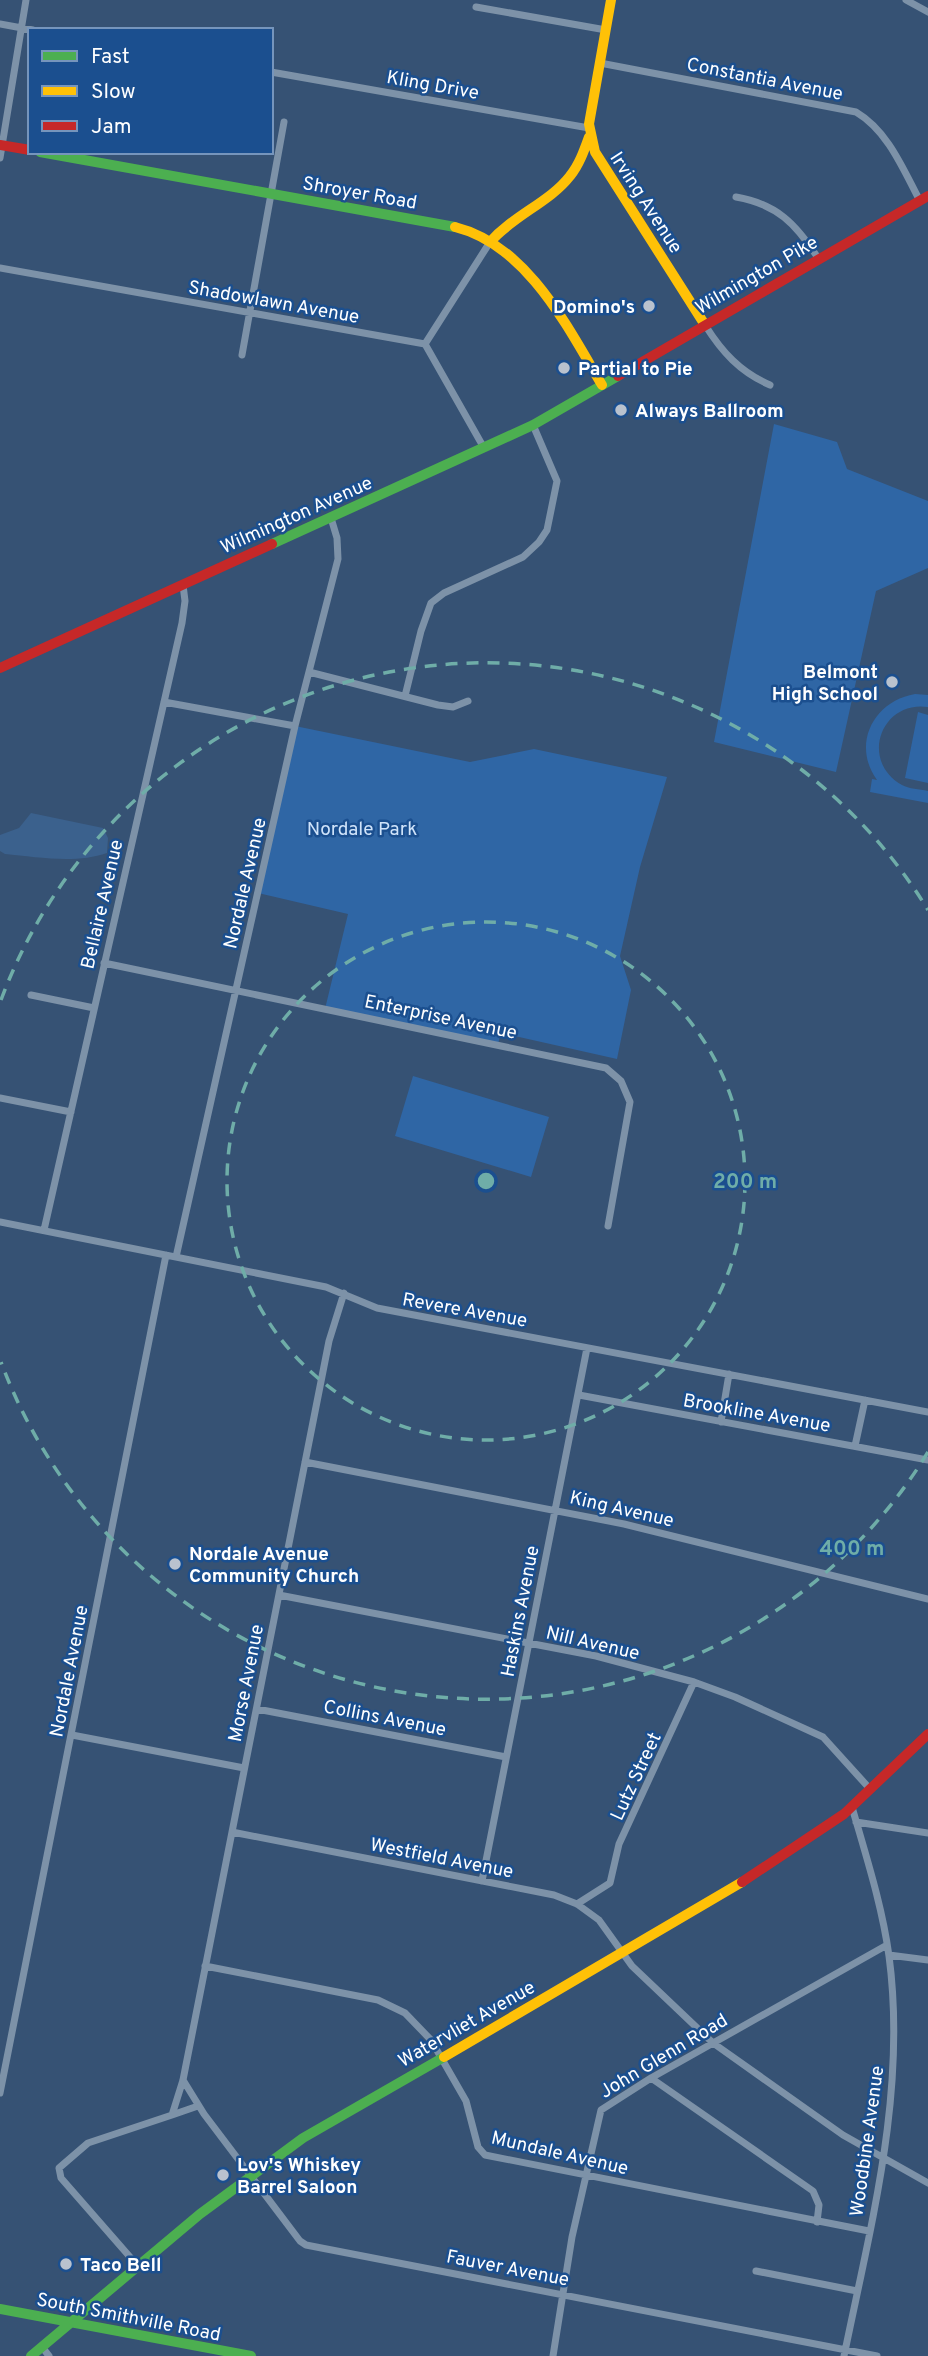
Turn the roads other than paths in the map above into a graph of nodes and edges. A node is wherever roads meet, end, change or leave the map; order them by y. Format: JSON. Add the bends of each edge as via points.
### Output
{"nodes":[{"id":1,"x":26,"y":0,"type":"edge"},
{"id":2,"x":611,"y":0,"type":"edge"},
{"id":3,"x":906,"y":0,"type":"edge"},
{"id":4,"x":476,"y":7,"type":"dead end"},
{"id":5,"x":928,"y":12,"type":"edge"},
{"id":6,"x":0,"y":24,"type":"edge"},
{"id":7,"x":22,"y":28,"type":"junction"},
{"id":8,"x":28,"y":29,"type":"edge"},
{"id":9,"x":606,"y":30,"type":"junction"},
{"id":10,"x":600,"y":63,"type":"junction"},
{"id":11,"x":273,"y":72,"type":"edge"},
{"id":12,"x":284,"y":122,"type":"dead end"},
{"id":13,"x":589,"y":132,"type":"junction"},
{"id":14,"x":1,"y":145,"type":"edge"},
{"id":15,"x":28,"y":150,"type":"edge"},
{"id":16,"x":51,"y":154,"type":"edge"},
{"id":17,"x":0,"y":158,"type":"edge"},
{"id":18,"x":271,"y":193,"type":"junction"},
{"id":19,"x":736,"y":197,"type":"dead end"},
{"id":20,"x":924,"y":198,"type":"edge"},
{"id":21,"x":490,"y":242,"type":"junction"},
{"id":22,"x":818,"y":258,"type":"junction"},
{"id":23,"x":0,"y":268,"type":"edge"},
{"id":24,"x":249,"y":312,"type":"junction"},
{"id":25,"x":705,"y":325,"type":"junction"},
{"id":26,"x":425,"y":344,"type":"junction"},
{"id":27,"x":242,"y":355,"type":"dead end"},
{"id":28,"x":602,"y":385,"type":"junction"},
{"id":29,"x":770,"y":385,"type":"dead end"},
{"id":30,"x":533,"y":425,"type":"junction"},
{"id":31,"x":484,"y":448,"type":"junction"},
{"id":32,"x":331,"y":518,"type":"junction"},
{"id":33,"x":184,"y":585,"type":"junction"},
{"id":34,"x":0,"y":668,"type":"edge"},
{"id":35,"x":309,"y":672,"type":"junction"},
{"id":36,"x":405,"y":696,"type":"junction"},
{"id":37,"x":468,"y":701,"type":"dead end"},
{"id":38,"x":164,"y":702,"type":"junction"},
{"id":39,"x":295,"y":726,"type":"junction"},
{"id":40,"x":104,"y":963,"type":"junction"},
{"id":41,"x":236,"y":990,"type":"junction"},
{"id":42,"x":31,"y":995,"type":"dead end"},
{"id":43,"x":94,"y":1009,"type":"junction"},
{"id":44,"x":0,"y":1098,"type":"edge"},
{"id":45,"x":71,"y":1112,"type":"junction"},
{"id":46,"x":0,"y":1222,"type":"edge"},
{"id":47,"x":608,"y":1226,"type":"dead end"},
{"id":48,"x":44,"y":1230,"type":"junction"},
{"id":49,"x":166,"y":1255,"type":"junction"},
{"id":50,"x":176,"y":1257,"type":"junction"},
{"id":51,"x":344,"y":1293,"type":"junction"},
{"id":52,"x":587,"y":1348,"type":"junction"},
{"id":53,"x":729,"y":1374,"type":"junction"},
{"id":54,"x":579,"y":1395,"type":"junction"},
{"id":55,"x":865,"y":1400,"type":"junction"},
{"id":56,"x":928,"y":1412,"type":"edge"},
{"id":57,"x":720,"y":1422,"type":"junction"},
{"id":58,"x":855,"y":1446,"type":"junction"},
{"id":59,"x":928,"y":1460,"type":"edge"},
{"id":60,"x":305,"y":1462,"type":"junction"},
{"id":61,"x":555,"y":1510,"type":"junction"},
{"id":62,"x":279,"y":1595,"type":"junction"},
{"id":63,"x":928,"y":1599,"type":"edge"},
{"id":64,"x":529,"y":1643,"type":"junction"},
{"id":65,"x":694,"y":1682,"type":"junction"},
{"id":66,"x":257,"y":1709,"type":"junction"},
{"id":67,"x":928,"y":1734,"type":"edge"},
{"id":68,"x":72,"y":1735,"type":"junction"},
{"id":69,"x":506,"y":1757,"type":"junction"},
{"id":70,"x":244,"y":1768,"type":"junction"},
{"id":71,"x":870,"y":1789,"type":"junction"},
{"id":72,"x":852,"y":1807,"type":"junction"},
{"id":73,"x":856,"y":1822,"type":"junction"},
{"id":74,"x":232,"y":1832,"type":"junction"},
{"id":75,"x":928,"y":1833,"type":"edge"},
{"id":76,"x":482,"y":1881,"type":"junction"},
{"id":77,"x":577,"y":1903,"type":"junction"},
{"id":78,"x":887,"y":1945,"type":"junction"},
{"id":79,"x":622,"y":1954,"type":"junction"},
{"id":80,"x":889,"y":1955,"type":"junction"},
{"id":81,"x":928,"y":1960,"type":"edge"},
{"id":82,"x":205,"y":1966,"type":"junction"},
{"id":83,"x":713,"y":2043,"type":"junction"},
{"id":84,"x":441,"y":2057,"type":"junction"},
{"id":85,"x":650,"y":2078,"type":"junction"},
{"id":86,"x":183,"y":2080,"type":"junction"},
{"id":87,"x":0,"y":2093,"type":"edge"},
{"id":88,"x":198,"y":2106,"type":"junction"},
{"id":89,"x":172,"y":2115,"type":"junction"},
{"id":90,"x":883,"y":2159,"type":"junction"},
{"id":91,"x":584,"y":2175,"type":"junction"},
{"id":92,"x":251,"y":2176,"type":"junction"},
{"id":93,"x":928,"y":2183,"type":"edge"},
{"id":94,"x":817,"y":2222,"type":"junction"},
{"id":95,"x":869,"y":2231,"type":"junction"},
{"id":96,"x":137,"y":2265,"type":"junction"},
{"id":97,"x":756,"y":2271,"type":"dead end"},
{"id":98,"x":857,"y":2291,"type":"junction"},
{"id":99,"x":563,"y":2293,"type":"junction"},
{"id":100,"x":0,"y":2309,"type":"edge"},
{"id":101,"x":69,"y":2323,"type":"junction"},
{"id":102,"x":42,"y":2347,"type":"junction"},
{"id":103,"x":845,"y":2353,"type":"edge"},
{"id":104,"x":225,"y":2354,"type":"edge"},
{"id":105,"x":31,"y":2356,"type":"edge"},
{"id":106,"x":49,"y":2356,"type":"edge"},
{"id":107,"x":251,"y":2356,"type":"edge"},
{"id":108,"x":553,"y":2356,"type":"edge"},
{"id":109,"x":877,"y":2356,"type":"edge"}],
"edges":[{"from":1,"to":7,"type":"street"},
{"from":2,"to":9,"type":"main road"},
{"from":3,"to":5,"type":"street"},
{"from":4,"to":9,"type":"street"},
{"from":6,"to":7,"type":"street"},
{"from":7,"to":8,"type":"street"},
{"from":7,"to":14,"type":"street"},
{"from":9,"to":10,"type":"main road"},
{"from":10,"to":13,"type":"main road"},
{"from":10,"to":20,"type":"street","name":"Constantia Avenue","via":[[856,112],[876,126]]},
{"from":11,"to":13,"type":"street","name":"Kling Drive"},
{"from":12,"to":18,"type":"street"},
{"from":13,"to":21,"type":"main road","via":[[575,172],[564,186],[507,223]]},
{"from":13,"to":25,"type":"main road","name":"Irving Avenue","via":[[595,152]]},
{"from":14,"to":15,"type":"main road"},
{"from":14,"to":17,"type":"street"},
{"from":16,"to":18,"type":"main road","name":"Shroyer Road"},
{"from":18,"to":21,"type":"main road","name":"Shroyer Road","via":[[453,226]]},
{"from":18,"to":24,"type":"street"},
{"from":19,"to":22,"type":"street","via":[[781,212]]},
{"from":20,"to":22,"type":"main road","name":"Wilmington Pike"},
{"from":21,"to":26,"type":"street"},
{"from":21,"to":28,"type":"main road","name":"Shroyer Road","via":[[520,267],[544,296]]},
{"from":22,"to":25,"type":"main road","name":"Wilmington Pike"},
{"from":23,"to":24,"type":"street","name":"Shadowlawn Avenue"},
{"from":24,"to":26,"type":"street","name":"Shadowlawn Avenue"},
{"from":24,"to":27,"type":"street"},
{"from":25,"to":28,"type":"main road","name":"Wilmington Pike"},
{"from":25,"to":29,"type":"street","name":"Irving Avenue","via":[[741,370]]},
{"from":26,"to":31,"type":"street"},
{"from":28,"to":30,"type":"main road","name":"Wilmington Avenue"},
{"from":30,"to":31,"type":"main road","name":"Wilmington Avenue"},
{"from":30,"to":36,"type":"street","via":[[557,481],[547,530],[523,557],[431,603]]},
{"from":31,"to":32,"type":"main road","name":"Wilmington Avenue"},
{"from":32,"to":33,"type":"main road","name":"Wilmington Avenue"},
{"from":32,"to":35,"type":"street","name":"Nordale Avenue","via":[[338,559]]},
{"from":33,"to":34,"type":"main road","name":"Wilmington Avenue"},
{"from":33,"to":38,"type":"street","name":"Bellaire Avenue","via":[[183,612]]},
{"from":35,"to":36,"type":"street"},
{"from":35,"to":39,"type":"street","name":"Nordale Avenue"},
{"from":36,"to":37,"type":"street","via":[[453,707]]},
{"from":38,"to":39,"type":"street"},
{"from":38,"to":40,"type":"street","name":"Bellaire Avenue"},
{"from":39,"to":41,"type":"street","name":"Nordale Avenue"},
{"from":40,"to":41,"type":"street","name":"Enterprise Avenue"},
{"from":40,"to":43,"type":"street","name":"Bellaire Avenue"},
{"from":41,"to":47,"type":"street","name":"Enterprise Avenue","via":[[606,1068],[621,1081],[630,1101]]},
{"from":41,"to":50,"type":"street","name":"Nordale Avenue"},
{"from":42,"to":43,"type":"street"},
{"from":43,"to":45,"type":"street","name":"Bellaire Avenue"},
{"from":44,"to":45,"type":"street"},
{"from":45,"to":48,"type":"street","name":"Bellaire Avenue"},
{"from":46,"to":48,"type":"street","name":"Revere Avenue"},
{"from":48,"to":49,"type":"street","name":"Revere Avenue"},
{"from":49,"to":50,"type":"street","name":"Revere Avenue"},
{"from":49,"to":68,"type":"street","name":"Nordale Avenue"},
{"from":50,"to":51,"type":"street","name":"Revere Avenue"},
{"from":51,"to":52,"type":"street","name":"Revere Avenue","via":[[377,1308]]},
{"from":51,"to":60,"type":"street","name":"Morse Avenue","via":[[329,1341]]},
{"from":52,"to":53,"type":"street","name":"Revere Avenue"},
{"from":52,"to":54,"type":"street","name":"Haskins Avenue"},
{"from":53,"to":55,"type":"street","name":"Revere Avenue"},
{"from":53,"to":57,"type":"street"},
{"from":54,"to":57,"type":"street","name":"Brookline Avenue"},
{"from":54,"to":61,"type":"street","name":"Haskins Avenue"},
{"from":55,"to":56,"type":"street","name":"Revere Avenue"},
{"from":55,"to":58,"type":"street"},
{"from":57,"to":58,"type":"street","name":"Brookline Avenue"},
{"from":58,"to":59,"type":"street","name":"Brookline Avenue"},
{"from":60,"to":61,"type":"street","name":"King Avenue"},
{"from":60,"to":62,"type":"street","name":"Morse Avenue"},
{"from":61,"to":63,"type":"street","name":"King Avenue"},
{"from":61,"to":64,"type":"street","name":"Haskins Avenue"},
{"from":62,"to":64,"type":"street","name":"Nill Avenue"},
{"from":62,"to":66,"type":"street","name":"Morse Avenue"},
{"from":64,"to":65,"type":"street","name":"Nill Avenue"},
{"from":64,"to":69,"type":"street","name":"Haskins Avenue"},
{"from":65,"to":71,"type":"street","name":"Nill Avenue","via":[[822,1737]]},
{"from":65,"to":77,"type":"street","name":"Lutz Street","via":[[619,1844],[610,1884]]},
{"from":66,"to":69,"type":"street","name":"Collins Avenue"},
{"from":66,"to":70,"type":"street","name":"Morse Avenue"},
{"from":67,"to":71,"type":"main road","name":"Watervliet Avenue"},
{"from":68,"to":70,"type":"street"},
{"from":68,"to":87,"type":"street","name":"Nordale Avenue"},
{"from":69,"to":76,"type":"street","name":"Haskins Avenue"},
{"from":70,"to":74,"type":"street","name":"Morse Avenue"},
{"from":71,"to":72,"type":"main road","name":"Watervliet Avenue"},
{"from":72,"to":73,"type":"street","name":"Woodbine Avenue"},
{"from":72,"to":79,"type":"main road","name":"Watervliet Avenue","via":[[785,1856]]},
{"from":73,"to":75,"type":"street"},
{"from":73,"to":78,"type":"street","name":"Woodbine Avenue"},
{"from":74,"to":76,"type":"street","name":"Westfield Avenue"},
{"from":74,"to":82,"type":"street","name":"Morse Avenue"},
{"from":76,"to":77,"type":"street","name":"Westfield Avenue"},
{"from":77,"to":79,"type":"street","name":"Westfield Avenue","via":[[604,1926]]},
{"from":78,"to":80,"type":"street","name":"Woodbine Avenue"},
{"from":78,"to":83,"type":"street","name":"John Glenn Road"},
{"from":79,"to":83,"type":"street","name":"Westfield Avenue"},
{"from":79,"to":84,"type":"main road","name":"Watervliet Avenue"},
{"from":80,"to":81,"type":"street"},
{"from":80,"to":90,"type":"street","name":"Woodbine Avenue","via":[[894,2062]]},
{"from":82,"to":84,"type":"street","name":"Mundale Avenue","via":[[378,2000],[414,2020]]},
{"from":82,"to":86,"type":"street","name":"Morse Avenue"},
{"from":83,"to":85,"type":"street","name":"John Glenn Road"},
{"from":83,"to":90,"type":"street","name":"Westfield Avenue","via":[[790,2101]]},
{"from":84,"to":91,"type":"street","name":"Mundale Avenue","via":[[466,2101],[481,2152]]},
{"from":84,"to":92,"type":"main road","name":"Watervliet Avenue","via":[[303,2138]]},
{"from":85,"to":91,"type":"street","name":"John Glenn Road","via":[[600,2110]]},
{"from":85,"to":94,"type":"street","via":[[813,2190],[819,2205]]},
{"from":86,"to":88,"type":"street"},
{"from":86,"to":89,"type":"street","name":"Morse Avenue"},
{"from":88,"to":89,"type":"street"},
{"from":88,"to":92,"type":"street","name":"Fauver Avenue"},
{"from":89,"to":96,"type":"street","via":[[88,2143],[60,2168],[61,2178]]},
{"from":90,"to":93,"type":"street","name":"Westfield Avenue"},
{"from":90,"to":95,"type":"street","name":"Woodbine Avenue"},
{"from":91,"to":94,"type":"street","name":"Mundale Avenue"},
{"from":91,"to":99,"type":"street","name":"John Glenn Road"},
{"from":92,"to":96,"type":"main road","name":"Watervliet Avenue"},
{"from":92,"to":99,"type":"street","name":"Fauver Avenue","via":[[306,2245]]},
{"from":94,"to":95,"type":"street","name":"Mundale Avenue"},
{"from":95,"to":98,"type":"street","name":"Woodbine Avenue"},
{"from":96,"to":101,"type":"main road","name":"Watervliet Avenue"},
{"from":97,"to":98,"type":"street"},
{"from":98,"to":103,"type":"street","name":"Woodbine Avenue"},
{"from":99,"to":103,"type":"street","name":"Fauver Avenue"},
{"from":99,"to":108,"type":"street","name":"John Glenn Road"},
{"from":100,"to":101,"type":"main road","name":"South Smithville Road"},
{"from":101,"to":102,"type":"main road","name":"Watervliet Avenue"},
{"from":101,"to":104,"type":"main road","name":"South Smithville Road"},
{"from":102,"to":105,"type":"main road","name":"Watervliet Avenue"},
{"from":102,"to":106,"type":"street"},
{"from":103,"to":109,"type":"street","name":"Fauver Avenue"},
{"from":104,"to":107,"type":"main road","name":"South Smithville Road"}]}
